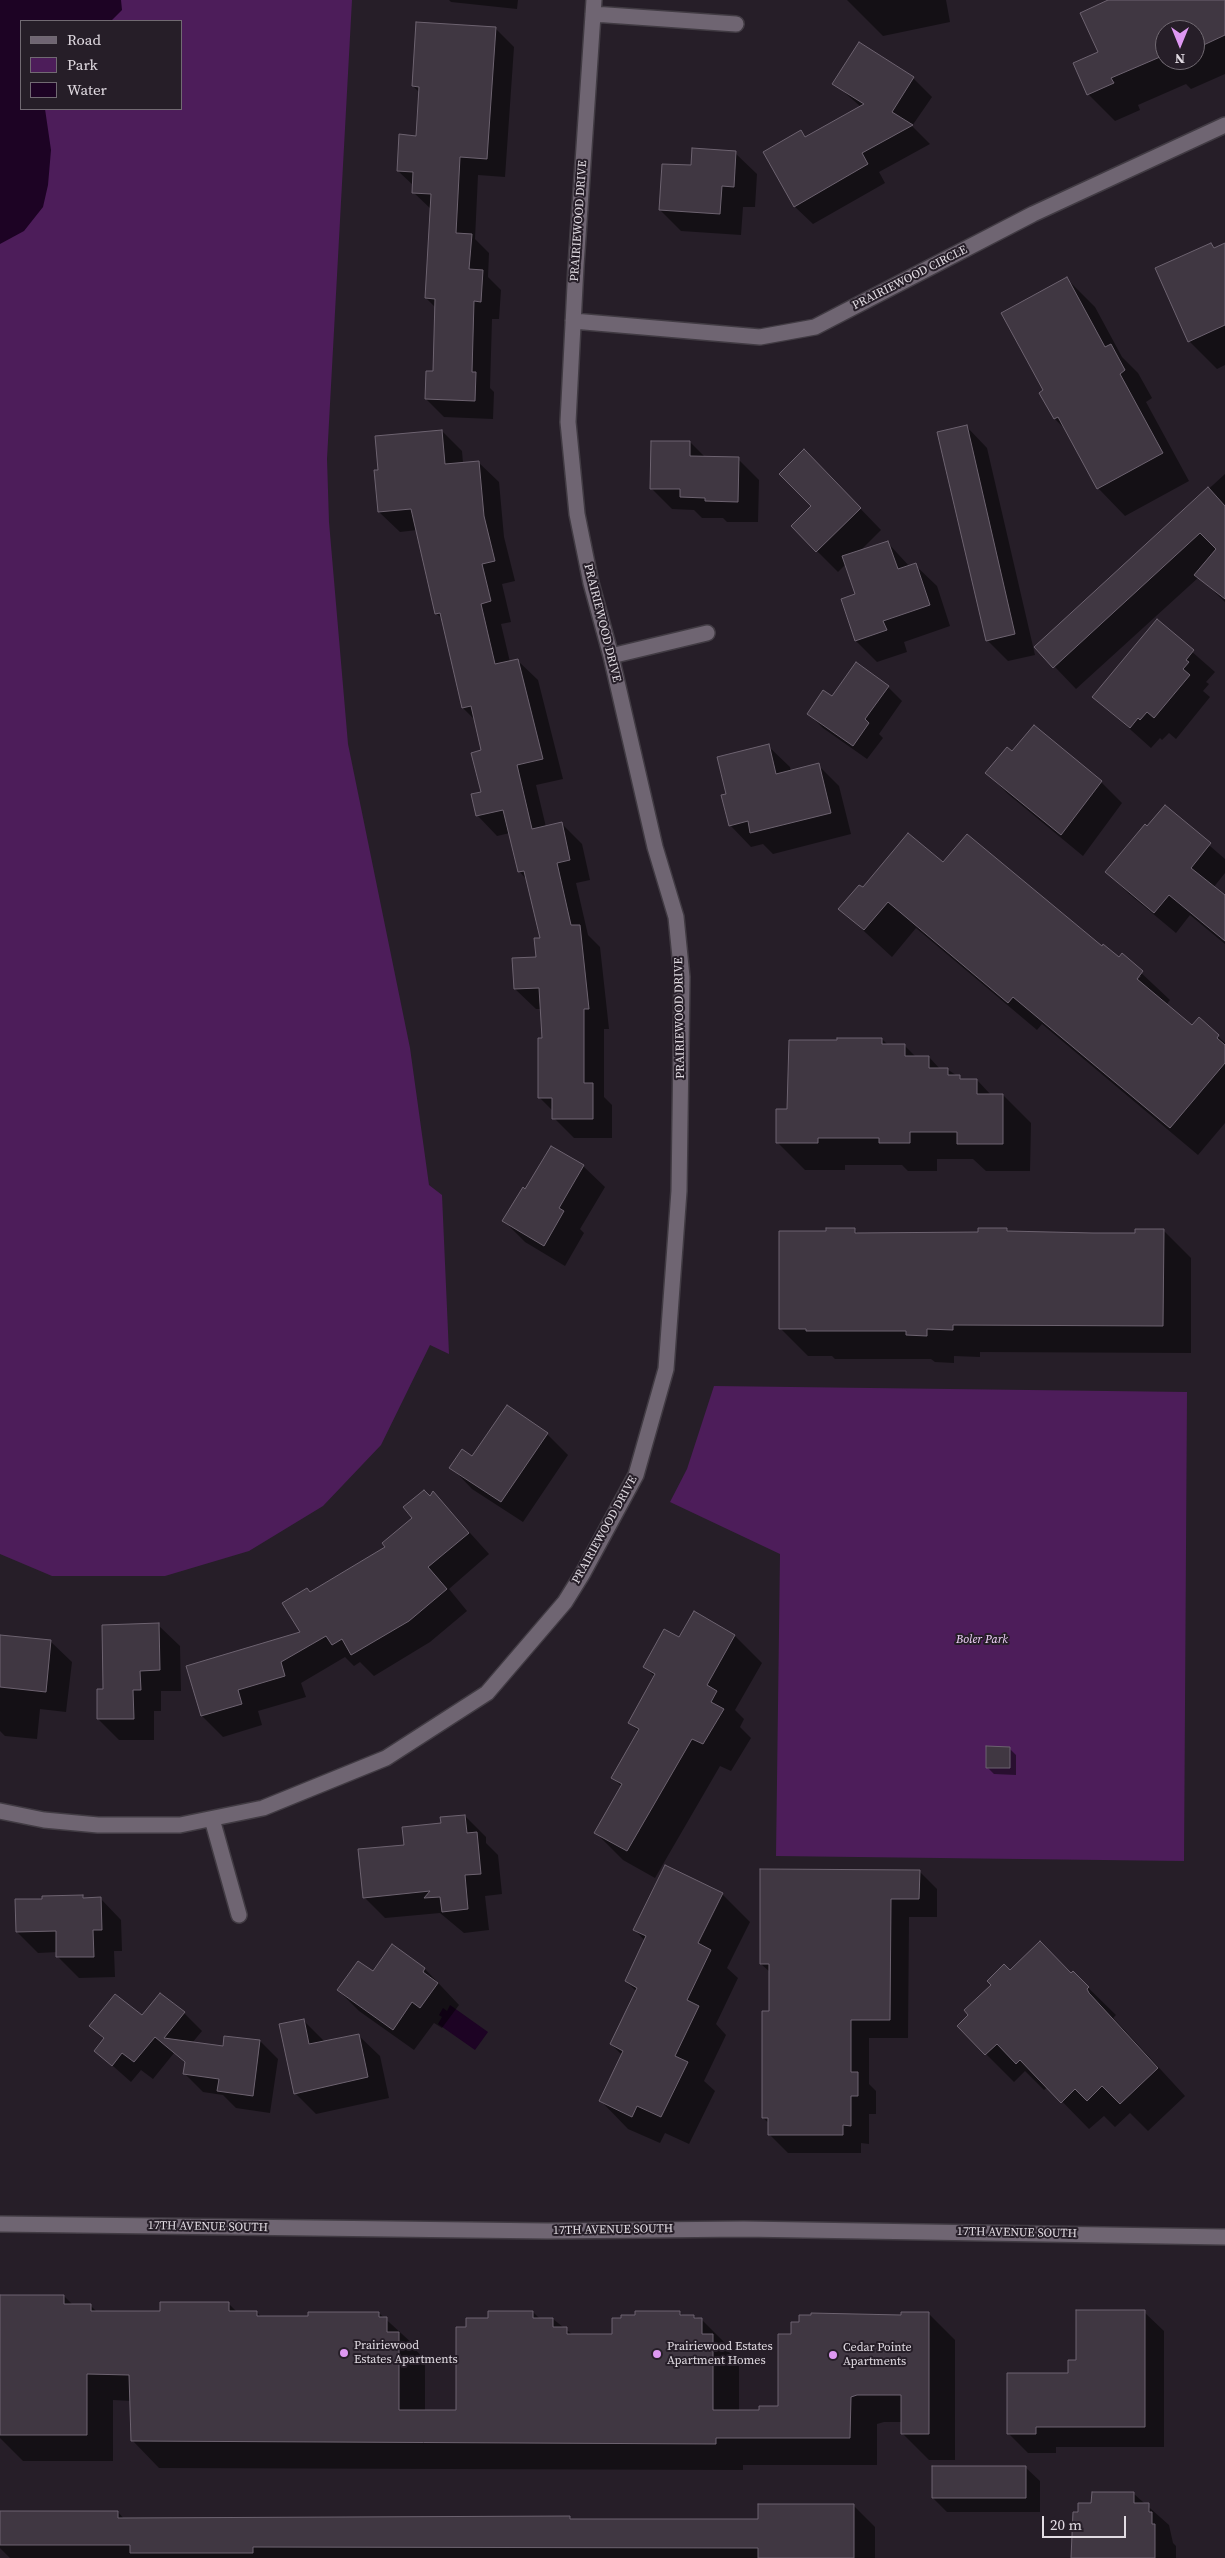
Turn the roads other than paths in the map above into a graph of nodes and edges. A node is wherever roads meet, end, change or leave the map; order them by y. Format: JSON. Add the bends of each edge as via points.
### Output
{"nodes":[{"id":1,"x":593,"y":7,"type":"edge"},
{"id":2,"x":736,"y":24,"type":"dead end"},
{"id":3,"x":1225,"y":125,"type":"edge"},
{"id":4,"x":573,"y":321,"type":"junction"},
{"id":5,"x":707,"y":633,"type":"dead end"},
{"id":6,"x":612,"y":656,"type":"junction"},
{"id":7,"x":0,"y":1811,"type":"edge"},
{"id":8,"x":212,"y":1818,"type":"junction"},
{"id":9,"x":239,"y":1915,"type":"dead end"},
{"id":10,"x":0,"y":2224,"type":"edge"},
{"id":11,"x":1225,"y":2237,"type":"edge"}],
"edges":[{"from":1,"to":2,"type":"street"},
{"from":1,"to":4,"type":"street","name":"PRAIRIEWOOD DRIVE"},
{"from":3,"to":4,"type":"street","name":"PRAIRIEWOOD CIRCLE","via":[[1033,214],[815,327],[760,337]]},
{"from":4,"to":6,"type":"street","name":"PRAIRIEWOOD DRIVE","via":[[568,422],[577,514],[591,583]]},
{"from":5,"to":6,"type":"street"},
{"from":6,"to":8,"type":"street","name":"PRAIRIEWOOD DRIVE","via":[[655,847],[676,917],[682,977],[679,1191],[666,1369],[636,1475],[565,1602],[487,1693],[386,1758],[263,1808]]},
{"from":7,"to":8,"type":"street","name":"PRAIRIEWOOD DRIVE","via":[[44,1820],[98,1825],[180,1825]]},
{"from":8,"to":9,"type":"street"},
{"from":10,"to":11,"type":"street","name":"17TH AVENUE SOUTH","via":[[548,2231],[744,2229]]}]}
